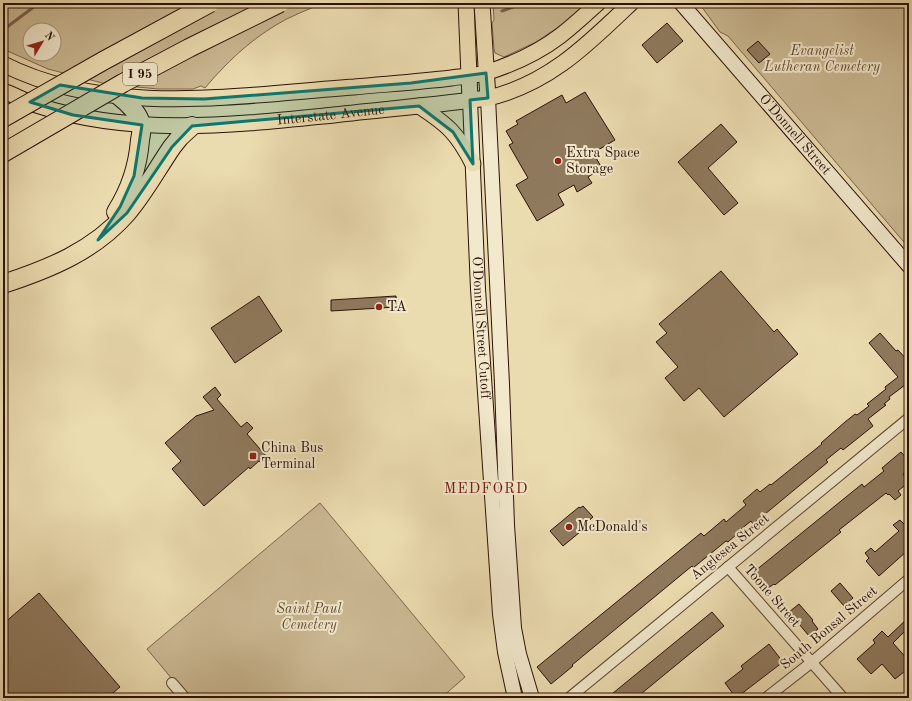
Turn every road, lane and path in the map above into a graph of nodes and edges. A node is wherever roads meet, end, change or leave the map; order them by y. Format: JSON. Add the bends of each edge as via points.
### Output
{"nodes":[{"id":1,"x":210,"y":3,"type":"edge"},
{"id":2,"x":280,"y":3,"type":"edge"},
{"id":3,"x":466,"y":3,"type":"edge"},
{"id":4,"x":482,"y":3,"type":"edge"},
{"id":5,"x":598,"y":3,"type":"edge"},
{"id":6,"x":631,"y":3,"type":"edge"},
{"id":7,"x":681,"y":3,"type":"edge"},
{"id":8,"x":3,"y":64,"type":"edge"},
{"id":9,"x":486,"y":73,"type":"junction"},
{"id":10,"x":469,"y":76,"type":"junction"},
{"id":11,"x":3,"y":90,"type":"edge"},
{"id":12,"x":118,"y":96,"type":"junction"},
{"id":13,"x":488,"y":98,"type":"junction"},
{"id":14,"x":470,"y":100,"type":"junction"},
{"id":15,"x":419,"y":106,"type":"junction"},
{"id":16,"x":3,"y":118,"type":"edge"},
{"id":17,"x":142,"y":125,"type":"junction"},
{"id":18,"x":192,"y":126,"type":"junction"},
{"id":19,"x":3,"y":153,"type":"edge"},
{"id":20,"x":473,"y":164,"type":"junction"},
{"id":21,"x":98,"y":240,"type":"junction"},
{"id":22,"x":909,"y":266,"type":"edge"},
{"id":23,"x":3,"y":284,"type":"edge"},
{"id":24,"x":909,"y":418,"type":"edge"},
{"id":25,"x":728,"y":567,"type":"junction"},
{"id":26,"x":909,"y":579,"type":"edge"},
{"id":27,"x":511,"y":648,"type":"junction"},
{"id":28,"x":812,"y":662,"type":"junction"},
{"id":29,"x":172,"y":682,"type":"dead end"},
{"id":30,"x":185,"y":698,"type":"edge"},
{"id":31,"x":515,"y":698,"type":"edge"},
{"id":32,"x":532,"y":698,"type":"edge"},
{"id":33,"x":569,"y":698,"type":"edge"},
{"id":34,"x":766,"y":698,"type":"edge"},
{"id":35,"x":843,"y":698,"type":"edge"}],
"edges":[{"from":1,"to":16,"type":"highway","number":"I 95","bridge":true},
{"from":2,"to":19,"type":"highway","number":"I 95","bridge":true,"via":[[123,83]]},
{"from":3,"to":10,"type":"main road","name":"O'Donnell Street Cutoff"},
{"from":4,"to":9,"type":"main road","name":"O'Donnell Street Cutoff"},
{"from":5,"to":9,"type":"main road","name":"Interstate Avenue","via":[[541,49]]},
{"from":6,"to":13,"type":"main road","name":"Interstate Avenue","via":[[587,45],[553,70],[505,94]]},
{"from":7,"to":22,"type":"main road","name":"O'Donnell Street"},
{"from":8,"to":12,"type":"main road","name":"Interstate Avenue","via":[[45,82],[80,91]]},
{"from":9,"to":10,"type":"main road","name":"Interstate Avenue"},
{"from":9,"to":13,"type":"main road","name":"O'Donnell Street Cutoff"},
{"from":10,"to":12,"type":"main road","name":"Interstate Avenue","via":[[204,99]]},
{"from":10,"to":14,"type":"main road","name":"O'Donnell Street Cutoff"},
{"from":11,"to":17,"type":"main road","name":"Interstate Avenue","via":[[36,105],[73,115]]},
{"from":12,"to":17,"type":"highway","via":[[132,107]]},
{"from":13,"to":14,"type":"main road","name":"Interstate Avenue"},
{"from":13,"to":27,"type":"main road","name":"O'Donnell Street Cutoff","via":[[514,628]]},
{"from":14,"to":15,"type":"main road","name":"Interstate Avenue"},
{"from":14,"to":20,"type":"main road","name":"O'Donnell Street Cutoff"},
{"from":15,"to":18,"type":"main road","name":"Interstate Avenue","via":[[273,121]]},
{"from":15,"to":20,"type":"main road","via":[[444,122],[463,144]]},
{"from":17,"to":18,"type":"main road","name":"Interstate Avenue"},
{"from":17,"to":21,"type":"highway","via":[[134,176],[120,207]]},
{"from":18,"to":21,"type":"highway","via":[[172,147],[127,213]]},
{"from":20,"to":27,"type":"main road","name":"O'Donnell Street Cutoff","via":[[494,543],[500,614]]},
{"from":21,"to":23,"type":"highway","via":[[60,262]]},
{"from":24,"to":25,"type":"street","name":"Anglesea Street"},
{"from":25,"to":28,"type":"street","name":"Toone Street"},
{"from":25,"to":33,"type":"street","name":"Anglesea Street"},
{"from":26,"to":28,"type":"street","name":"South Bonsal Street"},
{"from":27,"to":31,"type":"main road"},
{"from":27,"to":32,"type":"main road"},
{"from":28,"to":34,"type":"street","name":"South Bonsal Street"},
{"from":28,"to":35,"type":"street","name":"Toone Street"},
{"from":29,"to":30,"type":"street"}]}
